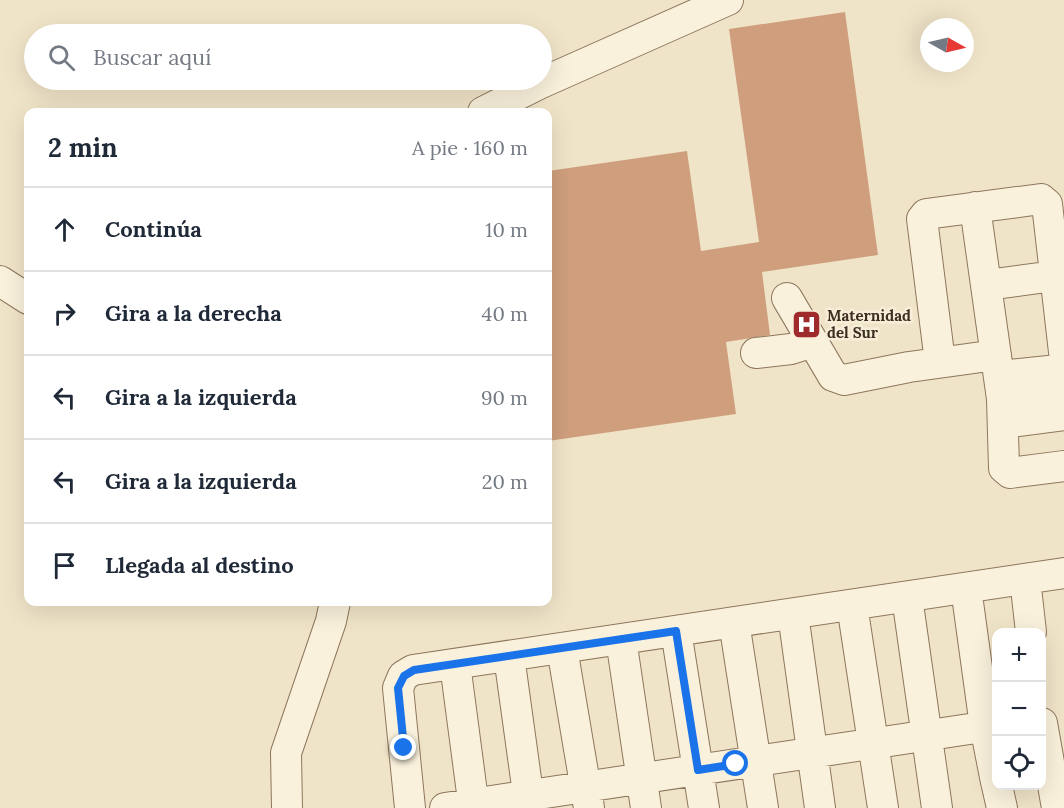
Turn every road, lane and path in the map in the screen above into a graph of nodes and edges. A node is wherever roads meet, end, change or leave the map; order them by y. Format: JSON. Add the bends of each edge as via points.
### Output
{"nodes":[{"id":1,"x":728,"y":0,"type":"edge"},
{"id":2,"x":552,"y":78,"type":"edge"},
{"id":3,"x":527,"y":90,"type":"edge"},
{"id":4,"x":491,"y":108,"type":"edge"},
{"id":5,"x":975,"y":207,"type":"junction"},
{"id":6,"x":1054,"y":276,"type":"junction"},
{"id":7,"x":0,"y":281,"type":"edge"},
{"id":8,"x":987,"y":285,"type":"junction"},
{"id":9,"x":24,"y":296,"type":"edge"},
{"id":10,"x":787,"y":298,"type":"dead end"},
{"id":11,"x":813,"y":342,"type":"junction"},
{"id":12,"x":1064,"y":352,"type":"edge"},
{"id":13,"x":756,"y":353,"type":"dead end"},
{"id":14,"x":940,"y":362,"type":"junction"},
{"id":15,"x":1064,"y":366,"type":"edge"},
{"id":16,"x":1000,"y":389,"type":"junction"},
{"id":17,"x":1064,"y":389,"type":"edge"},
{"id":18,"x":1064,"y":415,"type":"edge"},
{"id":19,"x":1064,"y":466,"type":"edge"},
{"id":20,"x":1064,"y":573,"type":"edge"},
{"id":21,"x":1025,"y":579,"type":"junction"},
{"id":22,"x":966,"y":588,"type":"junction"},
{"id":23,"x":907,"y":597,"type":"junction"},
{"id":24,"x":852,"y":605,"type":"junction"},
{"id":25,"x":334,"y":606,"type":"edge"},
{"id":26,"x":794,"y":614,"type":"junction"},
{"id":27,"x":734,"y":622,"type":"junction"},
{"id":28,"x":1030,"y":628,"type":"edge"},
{"id":29,"x":676,"y":631,"type":"junction"},
{"id":30,"x":621,"y":639,"type":"junction"},
{"id":31,"x":562,"y":648,"type":"junction"},
{"id":32,"x":509,"y":656,"type":"junction"},
{"id":33,"x":455,"y":663,"type":"junction"},
{"id":34,"x":1064,"y":714,"type":"edge"},
{"id":35,"x":1046,"y":717,"type":"edge"},
{"id":36,"x":991,"y":725,"type":"edge"},
{"id":37,"x":927,"y":735,"type":"junction"},
{"id":38,"x":1043,"y":736,"type":"edge"},
{"id":39,"x":871,"y":743,"type":"junction"},
{"id":40,"x":812,"y":752,"type":"junction"},
{"id":41,"x":755,"y":761,"type":"junction"},
{"id":42,"x":698,"y":770,"type":"junction"},
{"id":43,"x":642,"y":778,"type":"junction"},
{"id":44,"x":998,"y":790,"type":"edge"},
{"id":45,"x":587,"y":797,"type":"edge"},
{"id":46,"x":529,"y":802,"type":"edge"},
{"id":47,"x":464,"y":807,"type":"edge"},
{"id":48,"x":287,"y":808,"type":"edge"},
{"id":49,"x":410,"y":808,"type":"edge"},
{"id":50,"x":646,"y":808,"type":"edge"},
{"id":51,"x":704,"y":808,"type":"edge"},
{"id":52,"x":763,"y":808,"type":"edge"},
{"id":53,"x":820,"y":808,"type":"edge"},
{"id":54,"x":883,"y":808,"type":"edge"},
{"id":55,"x":937,"y":808,"type":"edge"},
{"id":56,"x":1002,"y":808,"type":"edge"},
{"id":57,"x":1057,"y":808,"type":"edge"}],
"edges":[{"from":1,"to":2,"type":"lane"},
{"from":3,"to":4,"type":"lane"},
{"from":5,"to":6,"type":"lane","via":[[1045,201]]},
{"from":5,"to":8,"type":"lane"},
{"from":5,"to":14,"type":"lane","via":[[926,214],[922,219]]},
{"from":6,"to":8,"type":"lane"},
{"from":6,"to":12,"type":"lane"},
{"from":7,"to":9,"type":"lane"},
{"from":8,"to":16,"type":"lane"},
{"from":10,"to":11,"type":"lane"},
{"from":11,"to":13,"type":"lane"},
{"from":11,"to":14,"type":"lane","via":[[833,376],[844,380]]},
{"from":14,"to":16,"type":"lane"},
{"from":15,"to":16,"type":"lane"},
{"from":16,"to":17,"type":"lane"},
{"from":16,"to":18,"type":"lane"},
{"from":16,"to":19,"type":"lane","via":[[1005,468],[1010,473]]},
{"from":20,"to":21,"type":"lane"},
{"from":21,"to":22,"type":"lane"},
{"from":21,"to":28,"type":"lane"},
{"from":22,"to":23,"type":"lane"},
{"from":22,"to":36,"type":"lane"},
{"from":23,"to":24,"type":"lane"},
{"from":23,"to":37,"type":"lane"},
{"from":24,"to":26,"type":"lane"},
{"from":24,"to":39,"type":"lane"},
{"from":25,"to":48,"type":"lane","via":[[286,753]]},
{"from":26,"to":27,"type":"lane"},
{"from":26,"to":40,"type":"lane"},
{"from":27,"to":29,"type":"lane"},
{"from":27,"to":41,"type":"lane"},
{"from":29,"to":30,"type":"lane"},
{"from":29,"to":42,"type":"lane"},
{"from":30,"to":31,"type":"lane"},
{"from":30,"to":43,"type":"lane"},
{"from":31,"to":32,"type":"lane"},
{"from":31,"to":45,"type":"lane"},
{"from":32,"to":33,"type":"lane"},
{"from":32,"to":46,"type":"lane"},
{"from":33,"to":47,"type":"lane"},
{"from":33,"to":49,"type":"lane","via":[[414,670],[404,676],[398,688]]},
{"from":34,"to":35,"type":"lane"},
{"from":36,"to":37,"type":"lane"},
{"from":37,"to":39,"type":"lane"},
{"from":37,"to":55,"type":"lane"},
{"from":38,"to":57,"type":"lane"},
{"from":39,"to":40,"type":"lane"},
{"from":39,"to":54,"type":"lane"},
{"from":40,"to":41,"type":"lane"},
{"from":40,"to":53,"type":"lane"},
{"from":41,"to":42,"type":"lane"},
{"from":41,"to":52,"type":"lane"},
{"from":42,"to":43,"type":"lane"},
{"from":42,"to":51,"type":"lane"},
{"from":43,"to":45,"type":"lane"},
{"from":43,"to":50,"type":"lane"},
{"from":44,"to":56,"type":"lane"},
{"from":45,"to":46,"type":"lane"},
{"from":46,"to":47,"type":"lane"}]}
